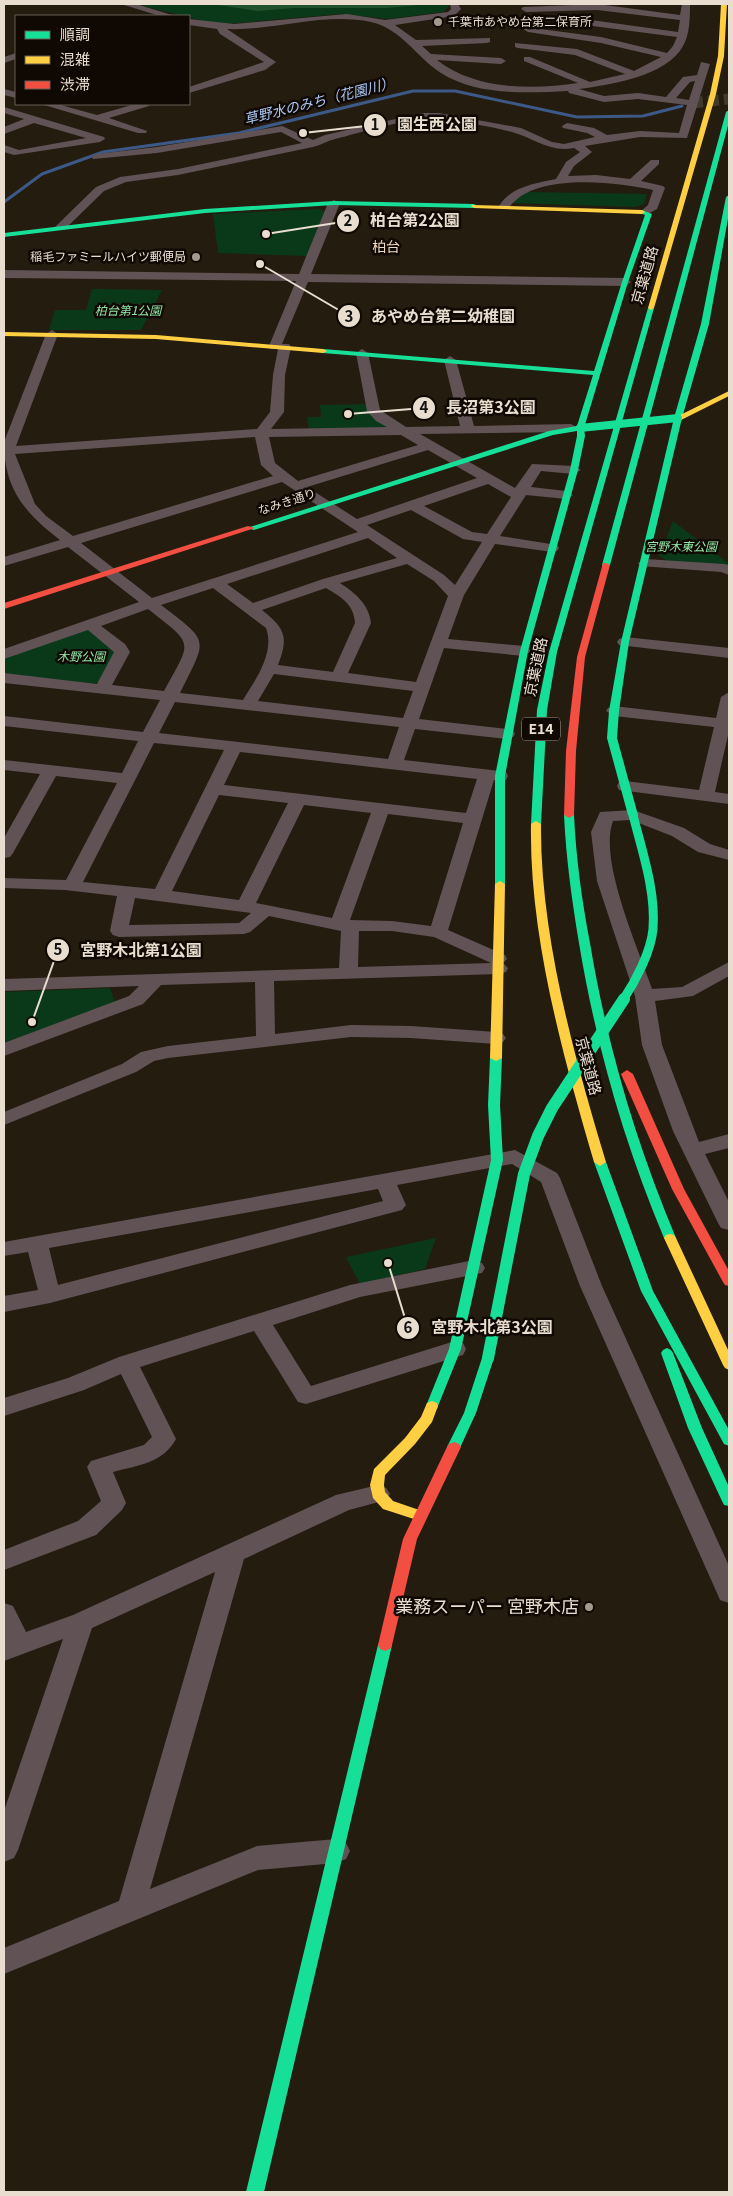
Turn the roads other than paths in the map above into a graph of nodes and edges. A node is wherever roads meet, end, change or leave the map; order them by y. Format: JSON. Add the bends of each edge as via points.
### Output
{"nodes":[{"id":1,"x":126,"y":4,"type":"edge"},
{"id":2,"x":454,"y":4,"type":"edge"},
{"id":3,"x":686,"y":4,"type":"edge"},
{"id":4,"x":724,"y":4,"type":"edge"},
{"id":5,"x":526,"y":9,"type":"dead end"},
{"id":6,"x":156,"y":13,"type":"junction"},
{"id":7,"x":149,"y":15,"type":"edge"},
{"id":8,"x":165,"y":15,"type":"edge"},
{"id":9,"x":684,"y":18,"type":"junction"},
{"id":10,"x":562,"y":19,"type":"dead end"},
{"id":11,"x":190,"y":22,"type":"edge"},
{"id":12,"x":386,"y":23,"type":"junction"},
{"id":13,"x":221,"y":28,"type":"junction"},
{"id":14,"x":528,"y":30,"type":"dead end"},
{"id":15,"x":682,"y":35,"type":"junction"},
{"id":16,"x":487,"y":40,"type":"dead end"},
{"id":17,"x":415,"y":43,"type":"junction"},
{"id":18,"x":518,"y":45,"type":"dead end"},
{"id":19,"x":669,"y":56,"type":"junction"},
{"id":20,"x":429,"y":57,"type":"junction"},
{"id":21,"x":527,"y":59,"type":"dead end"},
{"id":22,"x":501,"y":61,"type":"dead end"},
{"id":23,"x":705,"y":64,"type":"dead end"},
{"id":24,"x":444,"y":71,"type":"junction"},
{"id":25,"x":633,"y":74,"type":"junction"},
{"id":26,"x":701,"y":78,"type":"junction"},
{"id":27,"x":515,"y":82,"type":"dead end"},
{"id":28,"x":590,"y":85,"type":"junction"},
{"id":29,"x":560,"y":88,"type":"junction"},
{"id":30,"x":190,"y":90,"type":"edge"},
{"id":31,"x":669,"y":100,"type":"junction"},
{"id":32,"x":692,"y":103,"type":"junction"},
{"id":33,"x":50,"y":105,"type":"edge"},
{"id":34,"x":142,"y":105,"type":"edge"},
{"id":35,"x":4,"y":110,"type":"edge"},
{"id":36,"x":729,"y":112,"type":"edge"},
{"id":37,"x":98,"y":118,"type":"junction"},
{"id":38,"x":34,"y":120,"type":"junction"},
{"id":39,"x":567,"y":126,"type":"dead end"},
{"id":40,"x":4,"y":131,"type":"edge"},
{"id":41,"x":142,"y":131,"type":"dead end"},
{"id":42,"x":297,"y":136,"type":"junction"},
{"id":43,"x":606,"y":138,"type":"junction"},
{"id":44,"x":314,"y":144,"type":"junction"},
{"id":45,"x":578,"y":146,"type":"junction"},
{"id":46,"x":4,"y":148,"type":"edge"},
{"id":47,"x":97,"y":157,"type":"dead end"},
{"id":48,"x":192,"y":161,"type":"junction"},
{"id":49,"x":653,"y":162,"type":"dead end"},
{"id":50,"x":561,"y":179,"type":"junction"},
{"id":51,"x":632,"y":182,"type":"junction"},
{"id":52,"x":729,"y":197,"type":"edge"},
{"id":53,"x":334,"y":203,"type":"junction"},
{"id":54,"x":505,"y":206,"type":"junction"},
{"id":55,"x":728,"y":211,"type":"edge"},
{"id":56,"x":646,"y":212,"type":"junction"},
{"id":57,"x":60,"y":228,"type":"junction"},
{"id":58,"x":4,"y":235,"type":"edge"},
{"id":59,"x":4,"y":274,"type":"edge"},
{"id":60,"x":304,"y":279,"type":"junction"},
{"id":61,"x":625,"y":282,"type":"junction"},
{"id":62,"x":4,"y":334,"type":"edge"},
{"id":63,"x":52,"y":334,"type":"junction"},
{"id":64,"x":280,"y":346,"type":"junction"},
{"id":65,"x":362,"y":353,"type":"junction"},
{"id":66,"x":450,"y":360,"type":"junction"},
{"id":67,"x":598,"y":373,"type":"junction"},
{"id":68,"x":687,"y":382,"type":"junction"},
{"id":69,"x":704,"y":383,"type":"dead end"},
{"id":70,"x":729,"y":393,"type":"edge"},
{"id":71,"x":678,"y":418,"type":"junction"},
{"id":72,"x":580,"y":428,"type":"junction"},
{"id":73,"x":406,"y":430,"type":"junction"},
{"id":74,"x":468,"y":430,"type":"junction"},
{"id":75,"x":514,"y":430,"type":"junction"},
{"id":76,"x":261,"y":433,"type":"junction"},
{"id":77,"x":528,"y":441,"type":"junction"},
{"id":78,"x":431,"y":445,"type":"junction"},
{"id":79,"x":6,"y":451,"type":"edge"},
{"id":80,"x":461,"y":463,"type":"junction"},
{"id":81,"x":574,"y":470,"type":"junction"},
{"id":82,"x":284,"y":477,"type":"junction"},
{"id":83,"x":489,"y":479,"type":"junction"},
{"id":84,"x":296,"y":486,"type":"junction"},
{"id":85,"x":519,"y":493,"type":"junction"},
{"id":86,"x":566,"y":495,"type":"junction"},
{"id":87,"x":326,"y":504,"type":"junction"},
{"id":88,"x":412,"y":505,"type":"junction"},
{"id":89,"x":356,"y":524,"type":"junction"},
{"id":90,"x":370,"y":533,"type":"junction"},
{"id":91,"x":490,"y":540,"type":"junction"},
{"id":92,"x":72,"y":542,"type":"junction"},
{"id":93,"x":552,"y":548,"type":"junction"},
{"id":94,"x":409,"y":559,"type":"junction"},
{"id":95,"x":4,"y":562,"type":"edge"},
{"id":96,"x":645,"y":562,"type":"junction"},
{"id":97,"x":729,"y":571,"type":"edge"},
{"id":98,"x":110,"y":573,"type":"junction"},
{"id":99,"x":328,"y":582,"type":"junction"},
{"id":100,"x":216,"y":583,"type":"junction"},
{"id":101,"x":456,"y":595,"type":"junction"},
{"id":102,"x":149,"y":604,"type":"junction"},
{"id":103,"x":4,"y":606,"type":"edge"},
{"id":104,"x":251,"y":608,"type":"junction"},
{"id":105,"x":90,"y":624,"type":"junction"},
{"id":106,"x":625,"y":642,"type":"junction"},
{"id":107,"x":438,"y":643,"type":"junction"},
{"id":108,"x":524,"y":652,"type":"junction"},
{"id":109,"x":729,"y":652,"type":"edge"},
{"id":110,"x":4,"y":654,"type":"edge"},
{"id":111,"x":269,"y":669,"type":"junction"},
{"id":112,"x":338,"y":677,"type":"junction"},
{"id":113,"x":4,"y":678,"type":"edge"},
{"id":114,"x":422,"y":687,"type":"junction"},
{"id":115,"x":102,"y":689,"type":"junction"},
{"id":116,"x":170,"y":696,"type":"junction"},
{"id":117,"x":729,"y":697,"type":"edge"},
{"id":118,"x":248,"y":705,"type":"junction"},
{"id":119,"x":614,"y":711,"type":"junction"},
{"id":120,"x":4,"y":721,"type":"edge"},
{"id":121,"x":409,"y":723,"type":"junction"},
{"id":122,"x":726,"y":723,"type":"edge"},
{"id":123,"x":506,"y":734,"type":"junction"},
{"id":124,"x":148,"y":737,"type":"junction"},
{"id":125,"x":234,"y":747,"type":"junction"},
{"id":126,"x":394,"y":764,"type":"junction"},
{"id":127,"x":4,"y":765,"type":"edge"},
{"id":128,"x":51,"y":770,"type":"junction"},
{"id":129,"x":494,"y":776,"type":"junction"},
{"id":130,"x":127,"y":779,"type":"junction"},
{"id":131,"x":625,"y":786,"type":"junction"},
{"id":132,"x":213,"y":789,"type":"junction"},
{"id":133,"x":706,"y":796,"type":"junction"},
{"id":134,"x":298,"y":799,"type":"junction"},
{"id":135,"x":729,"y":799,"type":"edge"},
{"id":136,"x":381,"y":808,"type":"junction"},
{"id":137,"x":633,"y":814,"type":"junction"},
{"id":138,"x":472,"y":819,"type":"junction"},
{"id":139,"x":4,"y":853,"type":"edge"},
{"id":140,"x":729,"y":855,"type":"edge"},
{"id":141,"x":4,"y":883,"type":"edge"},
{"id":142,"x":72,"y":886,"type":"junction"},
{"id":143,"x":127,"y":892,"type":"junction"},
{"id":144,"x":161,"y":895,"type":"junction"},
{"id":145,"x":245,"y":906,"type":"junction"},
{"id":146,"x":266,"y":910,"type":"junction"},
{"id":147,"x":345,"y":925,"type":"junction"},
{"id":148,"x":438,"y":932,"type":"junction"},
{"id":149,"x":499,"y":964,"type":"junction"},
{"id":150,"x":729,"y":968,"type":"edge"},
{"id":151,"x":348,"y":973,"type":"junction"},
{"id":152,"x":264,"y":976,"type":"junction"},
{"id":153,"x":591,"y":979,"type":"junction"},
{"id":154,"x":156,"y":980,"type":"junction"},
{"id":155,"x":4,"y":985,"type":"edge"},
{"id":156,"x":645,"y":996,"type":"junction"},
{"id":157,"x":496,"y":1038,"type":"junction"},
{"id":158,"x":266,"y":1040,"type":"junction"},
{"id":159,"x":4,"y":1050,"type":"edge"},
{"id":160,"x":4,"y":1119,"type":"edge"},
{"id":161,"x":729,"y":1141,"type":"edge"},
{"id":162,"x":692,"y":1150,"type":"junction"},
{"id":163,"x":497,"y":1160,"type":"junction"},
{"id":164,"x":385,"y":1180,"type":"junction"},
{"id":165,"x":729,"y":1222,"type":"edge"},
{"id":166,"x":37,"y":1242,"type":"junction"},
{"id":167,"x":4,"y":1248,"type":"edge"},
{"id":168,"x":474,"y":1268,"type":"junction"},
{"id":169,"x":729,"y":1282,"type":"edge"},
{"id":170,"x":648,"y":1291,"type":"junction"},
{"id":171,"x":50,"y":1295,"type":"junction"},
{"id":172,"x":4,"y":1304,"type":"edge"},
{"id":173,"x":259,"y":1321,"type":"junction"},
{"id":174,"x":455,"y":1350,"type":"junction"},
{"id":175,"x":127,"y":1363,"type":"junction"},
{"id":176,"x":729,"y":1365,"type":"edge"},
{"id":177,"x":4,"y":1407,"type":"edge"},
{"id":178,"x":729,"y":1441,"type":"edge"},
{"id":179,"x":378,"y":1494,"type":"junction"},
{"id":180,"x":729,"y":1502,"type":"edge"},
{"id":181,"x":420,"y":1516,"type":"junction"},
{"id":182,"x":233,"y":1553,"type":"junction"},
{"id":183,"x":4,"y":1560,"type":"edge"},
{"id":184,"x":729,"y":1593,"type":"edge"},
{"id":185,"x":4,"y":1613,"type":"edge"},
{"id":186,"x":82,"y":1622,"type":"junction"},
{"id":187,"x":11,"y":1648,"type":"edge"},
{"id":188,"x":4,"y":1850,"type":"edge"},
{"id":189,"x":336,"y":1851,"type":"junction"},
{"id":190,"x":131,"y":1908,"type":"junction"},
{"id":191,"x":4,"y":1959,"type":"edge"},
{"id":192,"x":255,"y":2192,"type":"edge"}],
"edges":[{"from":1,"to":6,"type":"street"},
{"from":2,"to":12,"type":"street","via":[[456,9],[451,14]]},
{"from":3,"to":9,"type":"street"},
{"from":4,"to":170,"type":"main road","name":"京葉道路","number":"E14","via":[[721,56],[713,94],[562,618],[542,710],[538,759],[535,858],[552,981],[600,1163]]},
{"from":5,"to":9,"type":"street","via":[[597,7]]},
{"from":6,"to":7,"type":"street"},
{"from":6,"to":8,"type":"street"},
{"from":9,"to":15,"type":"street"},
{"from":10,"to":15,"type":"street"},
{"from":11,"to":13,"type":"street"},
{"from":12,"to":13,"type":"street","via":[[343,17]]},
{"from":12,"to":17,"type":"street","via":[[398,28]]},
{"from":13,"to":30,"type":"street","via":[[270,62],[261,68]]},
{"from":14,"to":19,"type":"street","via":[[600,40]]},
{"from":15,"to":19,"type":"street","via":[[679,45]]},
{"from":16,"to":17,"type":"street"},
{"from":17,"to":20,"type":"street"},
{"from":18,"to":25,"type":"street","via":[[577,52]]},
{"from":19,"to":25,"type":"street"},
{"from":20,"to":22,"type":"street"},
{"from":20,"to":24,"type":"street"},
{"from":21,"to":28,"type":"street"},
{"from":23,"to":26,"type":"street"},
{"from":24,"to":27,"type":"street"},
{"from":24,"to":29,"type":"street","via":[[469,82],[492,86]]},
{"from":25,"to":28,"type":"street"},
{"from":26,"to":31,"type":"street","via":[[688,79]]},
{"from":26,"to":32,"type":"street"},
{"from":28,"to":29,"type":"street"},
{"from":29,"to":31,"type":"street","via":[[604,99],[638,96]]},
{"from":31,"to":32,"type":"street"},
{"from":32,"to":43,"type":"street","via":[[683,136],[640,134]]},
{"from":33,"to":37,"type":"street"},
{"from":34,"to":37,"type":"street"},
{"from":35,"to":38,"type":"street"},
{"from":36,"to":153,"type":"main road","name":"京葉道路","number":"E14","via":[[581,657],[572,737],[569,810],[572,860]]},
{"from":37,"to":41,"type":"street"},
{"from":38,"to":40,"type":"street"},
{"from":38,"to":46,"type":"street","via":[[100,139],[18,152]]},
{"from":39,"to":43,"type":"street","via":[[590,130]]},
{"from":42,"to":44,"type":"street"},
{"from":42,"to":47,"type":"street","via":[[282,129]]},
{"from":42,"to":48,"type":"street"},
{"from":43,"to":45,"type":"street"},
{"from":44,"to":45,"type":"street","via":[[409,118],[439,116],[517,130],[557,146]]},
{"from":44,"to":48,"type":"street"},
{"from":45,"to":50,"type":"street","via":[[588,152],[570,164]]},
{"from":48,"to":57,"type":"street","via":[[107,185]]},
{"from":49,"to":51,"type":"street"},
{"from":50,"to":51,"type":"street","via":[[600,176]]},
{"from":50,"to":54,"type":"street","via":[[519,193],[508,199]]},
{"from":51,"to":56,"type":"street","via":[[659,188],[653,207]]},
{"from":52,"to":55,"type":"main road"},
{"from":53,"to":54,"type":"main road"},
{"from":53,"to":57,"type":"main road","via":[[205,211]]},
{"from":53,"to":60,"type":"street"},
{"from":54,"to":56,"type":"main road"},
{"from":55,"to":68,"type":"main road","via":[[704,324]]},
{"from":56,"to":61,"type":"main road","via":[[649,214],[645,230]]},
{"from":57,"to":58,"type":"main road"},
{"from":59,"to":60,"type":"street"},
{"from":60,"to":61,"type":"street"},
{"from":60,"to":64,"type":"street"},
{"from":61,"to":67,"type":"main road"},
{"from":62,"to":63,"type":"main road"},
{"from":63,"to":64,"type":"main road","via":[[126,335]]},
{"from":63,"to":79,"type":"street"},
{"from":64,"to":65,"type":"main road"},
{"from":64,"to":76,"type":"street","via":[[277,412]]},
{"from":65,"to":66,"type":"main road"},
{"from":65,"to":73,"type":"street","via":[[374,410],[381,418]]},
{"from":66,"to":67,"type":"main road"},
{"from":66,"to":74,"type":"street"},
{"from":67,"to":72,"type":"main road"},
{"from":68,"to":69,"type":"main road"},
{"from":68,"to":71,"type":"main road"},
{"from":70,"to":71,"type":"main road"},
{"from":71,"to":72,"type":"main road","name":"なみき通り","bridge":true},
{"from":71,"to":96,"type":"main road"},
{"from":72,"to":75,"type":"street"},
{"from":72,"to":77,"type":"main road","name":"なみき通り"},
{"from":72,"to":81,"type":"main road"},
{"from":73,"to":74,"type":"street"},
{"from":73,"to":76,"type":"street"},
{"from":73,"to":78,"type":"street"},
{"from":74,"to":75,"type":"street"},
{"from":75,"to":77,"type":"street"},
{"from":76,"to":79,"type":"street"},
{"from":76,"to":82,"type":"street","via":[[268,465]]},
{"from":77,"to":80,"type":"main road","name":"なみき通り"},
{"from":78,"to":80,"type":"street"},
{"from":78,"to":84,"type":"street"},
{"from":79,"to":92,"type":"street","via":[[28,505]]},
{"from":80,"to":83,"type":"street"},
{"from":80,"to":87,"type":"main road","name":"なみき通り"},
{"from":81,"to":85,"type":"street","via":[[537,466]]},
{"from":81,"to":86,"type":"main road"},
{"from":82,"to":84,"type":"street"},
{"from":82,"to":92,"type":"street"},
{"from":83,"to":85,"type":"street"},
{"from":83,"to":88,"type":"street"},
{"from":84,"to":87,"type":"street"},
{"from":85,"to":86,"type":"street"},
{"from":85,"to":91,"type":"street"},
{"from":86,"to":93,"type":"main road"},
{"from":87,"to":89,"type":"street"},
{"from":87,"to":98,"type":"main road","name":"なみき通り"},
{"from":88,"to":89,"type":"street"},
{"from":88,"to":91,"type":"street","via":[[462,534]]},
{"from":89,"to":90,"type":"street"},
{"from":90,"to":94,"type":"street"},
{"from":90,"to":100,"type":"street"},
{"from":91,"to":93,"type":"street"},
{"from":91,"to":101,"type":"street"},
{"from":92,"to":95,"type":"street"},
{"from":92,"to":98,"type":"street"},
{"from":93,"to":108,"type":"main road"},
{"from":94,"to":99,"type":"street"},
{"from":94,"to":101,"type":"street","via":[[439,578]]},
{"from":96,"to":97,"type":"street"},
{"from":96,"to":106,"type":"main road"},
{"from":98,"to":102,"type":"street"},
{"from":98,"to":103,"type":"main road","name":"なみき通り"},
{"from":99,"to":104,"type":"street"},
{"from":99,"to":112,"type":"street","via":[[355,601],[363,616]]},
{"from":100,"to":102,"type":"street"},
{"from":100,"to":104,"type":"street"},
{"from":101,"to":107,"type":"street"},
{"from":102,"to":105,"type":"street"},
{"from":102,"to":116,"type":"street","via":[[188,633],[193,642],[193,651]]},
{"from":104,"to":111,"type":"street","via":[[278,634]]},
{"from":105,"to":110,"type":"street"},
{"from":105,"to":115,"type":"street","via":[[122,652]]},
{"from":106,"to":109,"type":"street"},
{"from":106,"to":119,"type":"main road"},
{"from":107,"to":108,"type":"street"},
{"from":107,"to":114,"type":"street"},
{"from":108,"to":123,"type":"main road"},
{"from":111,"to":112,"type":"street"},
{"from":111,"to":118,"type":"street"},
{"from":112,"to":114,"type":"street"},
{"from":113,"to":115,"type":"street"},
{"from":114,"to":121,"type":"street"},
{"from":115,"to":116,"type":"street"},
{"from":116,"to":118,"type":"street"},
{"from":116,"to":124,"type":"street"},
{"from":117,"to":122,"type":"street"},
{"from":118,"to":121,"type":"street"},
{"from":119,"to":122,"type":"street"},
{"from":119,"to":131,"type":"main road","via":[[612,738]]},
{"from":120,"to":124,"type":"street"},
{"from":121,"to":123,"type":"street"},
{"from":121,"to":126,"type":"street"},
{"from":122,"to":133,"type":"street"},
{"from":123,"to":129,"type":"main road"},
{"from":124,"to":125,"type":"street"},
{"from":124,"to":130,"type":"street"},
{"from":125,"to":126,"type":"street"},
{"from":125,"to":132,"type":"street"},
{"from":126,"to":129,"type":"street"},
{"from":127,"to":128,"type":"street"},
{"from":128,"to":130,"type":"street"},
{"from":128,"to":139,"type":"street"},
{"from":129,"to":138,"type":"street"},
{"from":129,"to":149,"type":"main road"},
{"from":130,"to":142,"type":"street"},
{"from":131,"to":133,"type":"street"},
{"from":131,"to":137,"type":"main road"},
{"from":132,"to":134,"type":"street"},
{"from":132,"to":144,"type":"street"},
{"from":133,"to":135,"type":"street"},
{"from":134,"to":136,"type":"street"},
{"from":134,"to":145,"type":"street"},
{"from":136,"to":138,"type":"street"},
{"from":136,"to":147,"type":"street"},
{"from":137,"to":140,"type":"street","via":[[678,832],[704,848]]},
{"from":137,"to":156,"type":"street","via":[[606,816],[600,832],[606,881]]},
{"from":137,"to":181,"type":"main road","bridge":true,"via":[[649,880],[653,930],[642,966],[630,990],[552,1108],[538,1136],[524,1174],[488,1358],[470,1413]]},
{"from":138,"to":148,"type":"street"},
{"from":141,"to":142,"type":"street"},
{"from":142,"to":143,"type":"street"},
{"from":143,"to":144,"type":"street"},
{"from":143,"to":146,"type":"street","via":[[119,931],[244,928]]},
{"from":144,"to":145,"type":"street"},
{"from":145,"to":146,"type":"street"},
{"from":146,"to":147,"type":"street"},
{"from":147,"to":148,"type":"street","via":[[392,926]]},
{"from":147,"to":151,"type":"street"},
{"from":148,"to":149,"type":"street"},
{"from":149,"to":151,"type":"street"},
{"from":149,"to":157,"type":"main road"},
{"from":150,"to":156,"type":"street","via":[[686,992]]},
{"from":151,"to":152,"type":"street"},
{"from":152,"to":154,"type":"street"},
{"from":152,"to":158,"type":"street"},
{"from":153,"to":169,"type":"main road","via":[[626,1071],[678,1189]]},
{"from":153,"to":176,"type":"main road","name":"京葉道路","number":"E14","via":[[610,1067],[631,1140],[661,1218]]},
{"from":154,"to":155,"type":"street"},
{"from":154,"to":159,"type":"street","via":[[136,1000]]},
{"from":156,"to":162,"type":"street","via":[[652,1046]]},
{"from":157,"to":158,"type":"street","via":[[351,1031]]},
{"from":157,"to":163,"type":"main road","via":[[494,1105]]},
{"from":158,"to":160,"type":"street","via":[[148,1056],[129,1068]]},
{"from":161,"to":162,"type":"street"},
{"from":162,"to":165,"type":"street"},
{"from":163,"to":164,"type":"street"},
{"from":163,"to":168,"type":"main road"},
{"from":163,"to":184,"type":"street","via":[[516,1158],[550,1178],[591,1286]]},
{"from":164,"to":166,"type":"street"},
{"from":164,"to":171,"type":"street","via":[[395,1205]]},
{"from":166,"to":167,"type":"street"},
{"from":166,"to":171,"type":"street"},
{"from":168,"to":173,"type":"street","via":[[358,1290]]},
{"from":168,"to":174,"type":"main road"},
{"from":170,"to":178,"type":"main road","name":"京葉道路","number":"E14"},
{"from":170,"to":180,"type":"main road","via":[[679,1391]]},
{"from":171,"to":172,"type":"street"},
{"from":173,"to":174,"type":"street","via":[[306,1396]]},
{"from":173,"to":175,"type":"street"},
{"from":174,"to":179,"type":"main road","via":[[427,1419],[378,1473]]},
{"from":175,"to":177,"type":"street","via":[[76,1384]]},
{"from":175,"to":183,"type":"street","via":[[164,1439],[152,1452],[99,1467],[114,1503],[87,1528]]},
{"from":179,"to":181,"type":"main road","via":[[388,1505]]},
{"from":179,"to":182,"type":"street","via":[[344,1502]]},
{"from":181,"to":189,"type":"main road","via":[[410,1539]]},
{"from":182,"to":186,"type":"street"},
{"from":182,"to":190,"type":"street"},
{"from":185,"to":187,"type":"street"},
{"from":186,"to":187,"type":"street"},
{"from":186,"to":188,"type":"street"},
{"from":189,"to":190,"type":"street","via":[[257,1858]]},
{"from":189,"to":192,"type":"main road"},
{"from":190,"to":191,"type":"street"}]}
